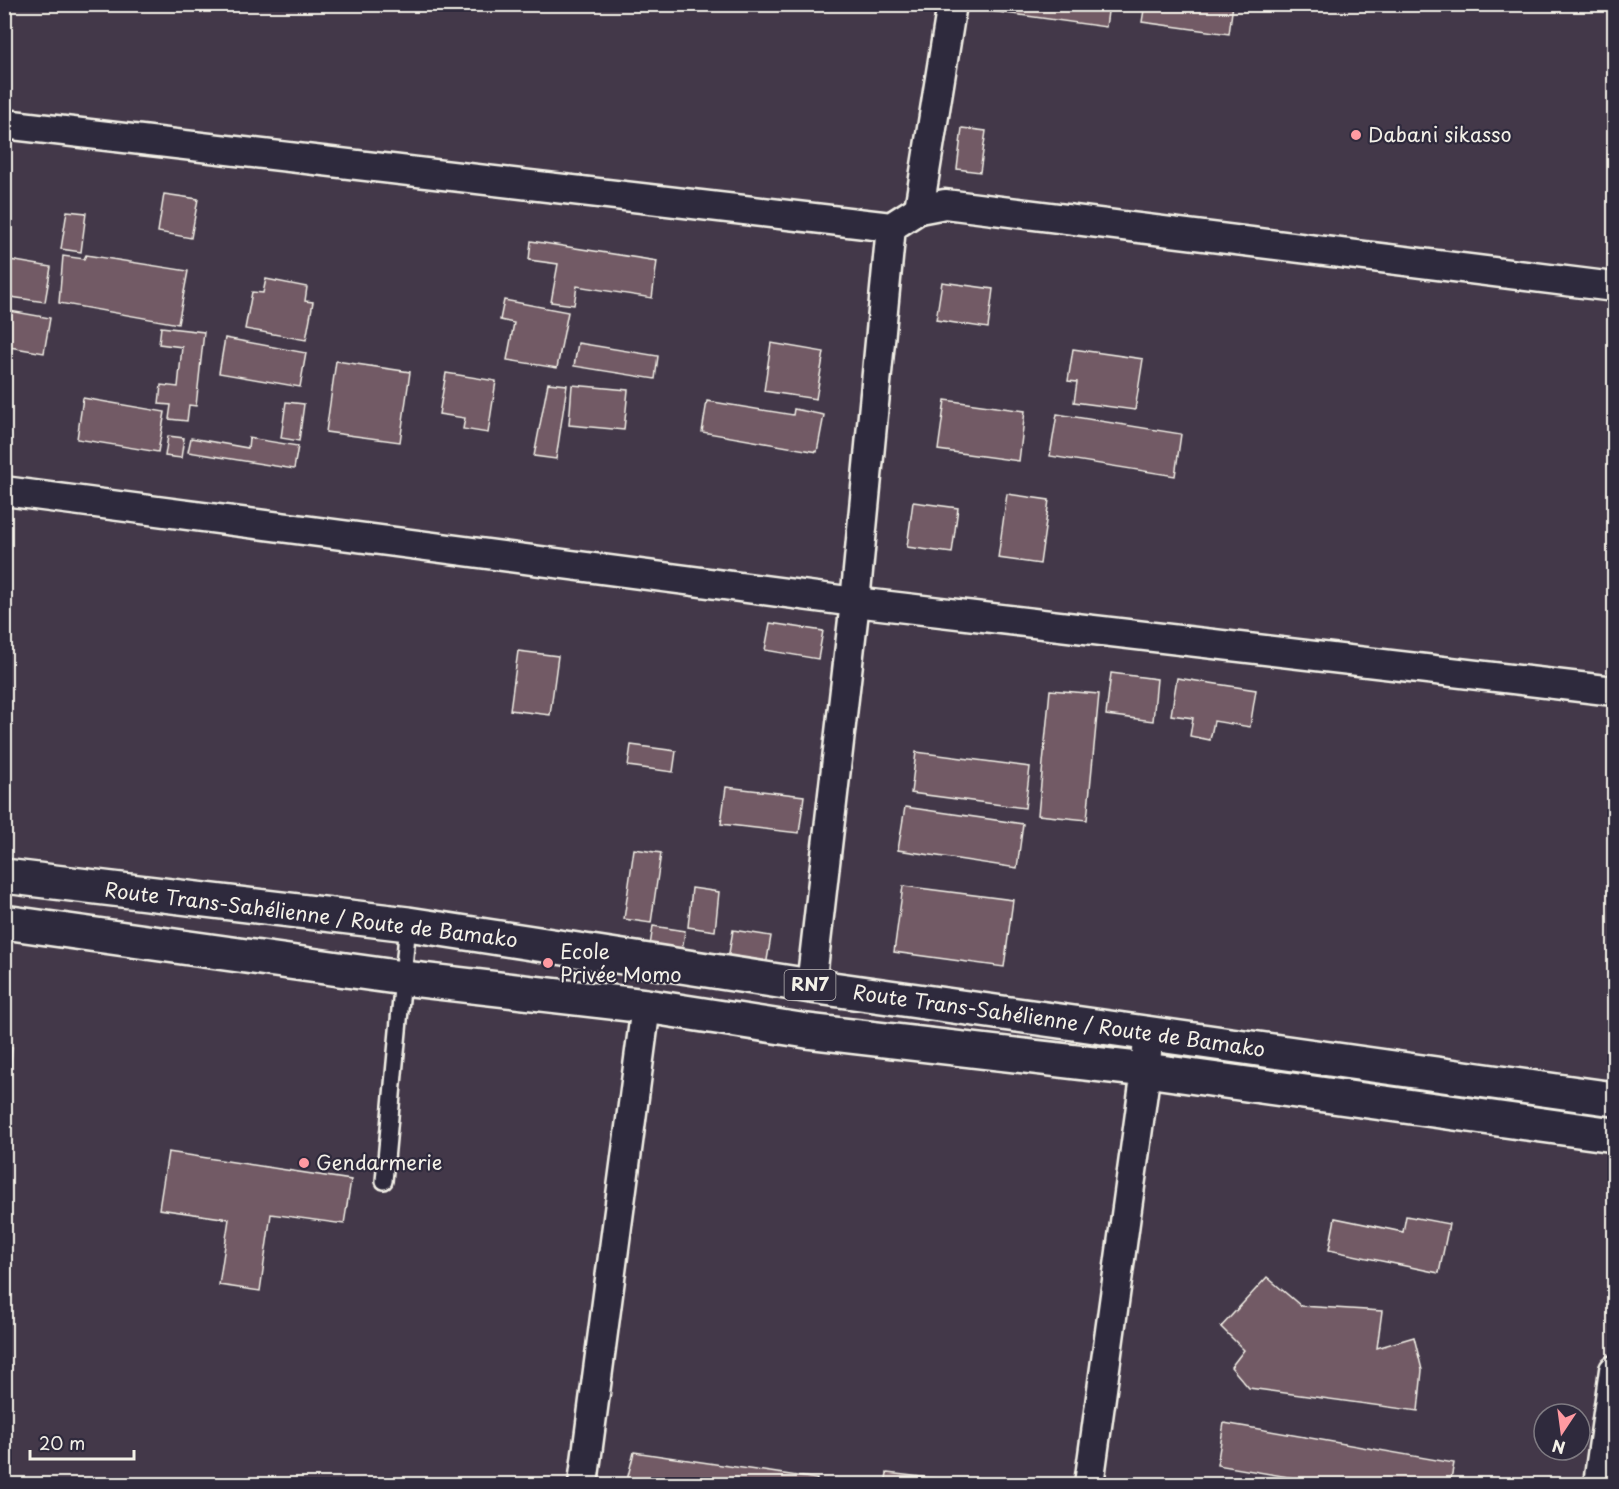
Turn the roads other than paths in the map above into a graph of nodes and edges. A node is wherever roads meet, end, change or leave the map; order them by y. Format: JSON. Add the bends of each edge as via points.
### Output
{"nodes":[{"id":1,"x":952,"y":4,"type":"edge"},
{"id":2,"x":4,"y":124,"type":"edge"},
{"id":3,"x":919,"y":209,"type":"junction"},
{"id":4,"x":891,"y":227,"type":"junction"},
{"id":5,"x":1614,"y":286,"type":"edge"},
{"id":6,"x":4,"y":491,"type":"edge"},
{"id":7,"x":855,"y":602,"type":"junction"},
{"id":8,"x":1614,"y":691,"type":"edge"},
{"id":9,"x":4,"y":876,"type":"edge"},
{"id":10,"x":4,"y":922,"type":"edge"},
{"id":11,"x":408,"y":924,"type":"junction"},
{"id":12,"x":403,"y":978,"type":"junction"},
{"id":13,"x":811,"y":986,"type":"junction"},
{"id":14,"x":646,"y":1006,"type":"junction"},
{"id":15,"x":1148,"y":1033,"type":"junction"},
{"id":16,"x":1146,"y":1070,"type":"junction"},
{"id":17,"x":1614,"y":1099,"type":"edge"},
{"id":18,"x":1614,"y":1135,"type":"edge"},
{"id":19,"x":384,"y":1181,"type":"dead end"},
{"id":20,"x":1614,"y":1370,"type":"edge"},
{"id":21,"x":583,"y":1485,"type":"edge"},
{"id":22,"x":1089,"y":1485,"type":"edge"},
{"id":23,"x":1598,"y":1485,"type":"edge"}],
"edges":[{"from":1,"to":3,"type":"street"},
{"from":2,"to":4,"type":"street"},
{"from":3,"to":4,"type":"street"},
{"from":3,"to":5,"type":"street","via":[[945,204]]},
{"from":4,"to":7,"type":"street"},
{"from":6,"to":7,"type":"street"},
{"from":7,"to":8,"type":"street"},
{"from":7,"to":13,"type":"street"},
{"from":9,"to":11,"type":"highway","name":"Route Trans-Sahélienne / Route de Bamako","number":"RN7"},
{"from":10,"to":12,"type":"highway","name":"Route Trans-Sahélienne / Route de Bamako","number":"RN7"},
{"from":11,"to":12,"type":"lane"},
{"from":11,"to":13,"type":"highway","name":"Route Trans-Sahélienne / Route de Bamako","number":"RN7"},
{"from":12,"to":14,"type":"highway","name":"Route Trans-Sahélienne / Route de Bamako","number":"RN7"},
{"from":12,"to":19,"type":"lane"},
{"from":13,"to":15,"type":"highway","name":"Route Trans-Sahélienne / Route de Bamako","number":"RN7"},
{"from":14,"to":16,"type":"highway","name":"Route Trans-Sahélienne / Route de Bamako","number":"RN7","via":[[807,1031]]},
{"from":14,"to":21,"type":"street"},
{"from":15,"to":16,"type":"street"},
{"from":15,"to":17,"type":"highway","name":"Route Trans-Sahélienne / Route de Bamako","number":"RN7"},
{"from":16,"to":18,"type":"highway","name":"Route Trans-Sahélienne / Route de Bamako","number":"RN7"},
{"from":16,"to":22,"type":"street"},
{"from":20,"to":23,"type":"street"}]}
